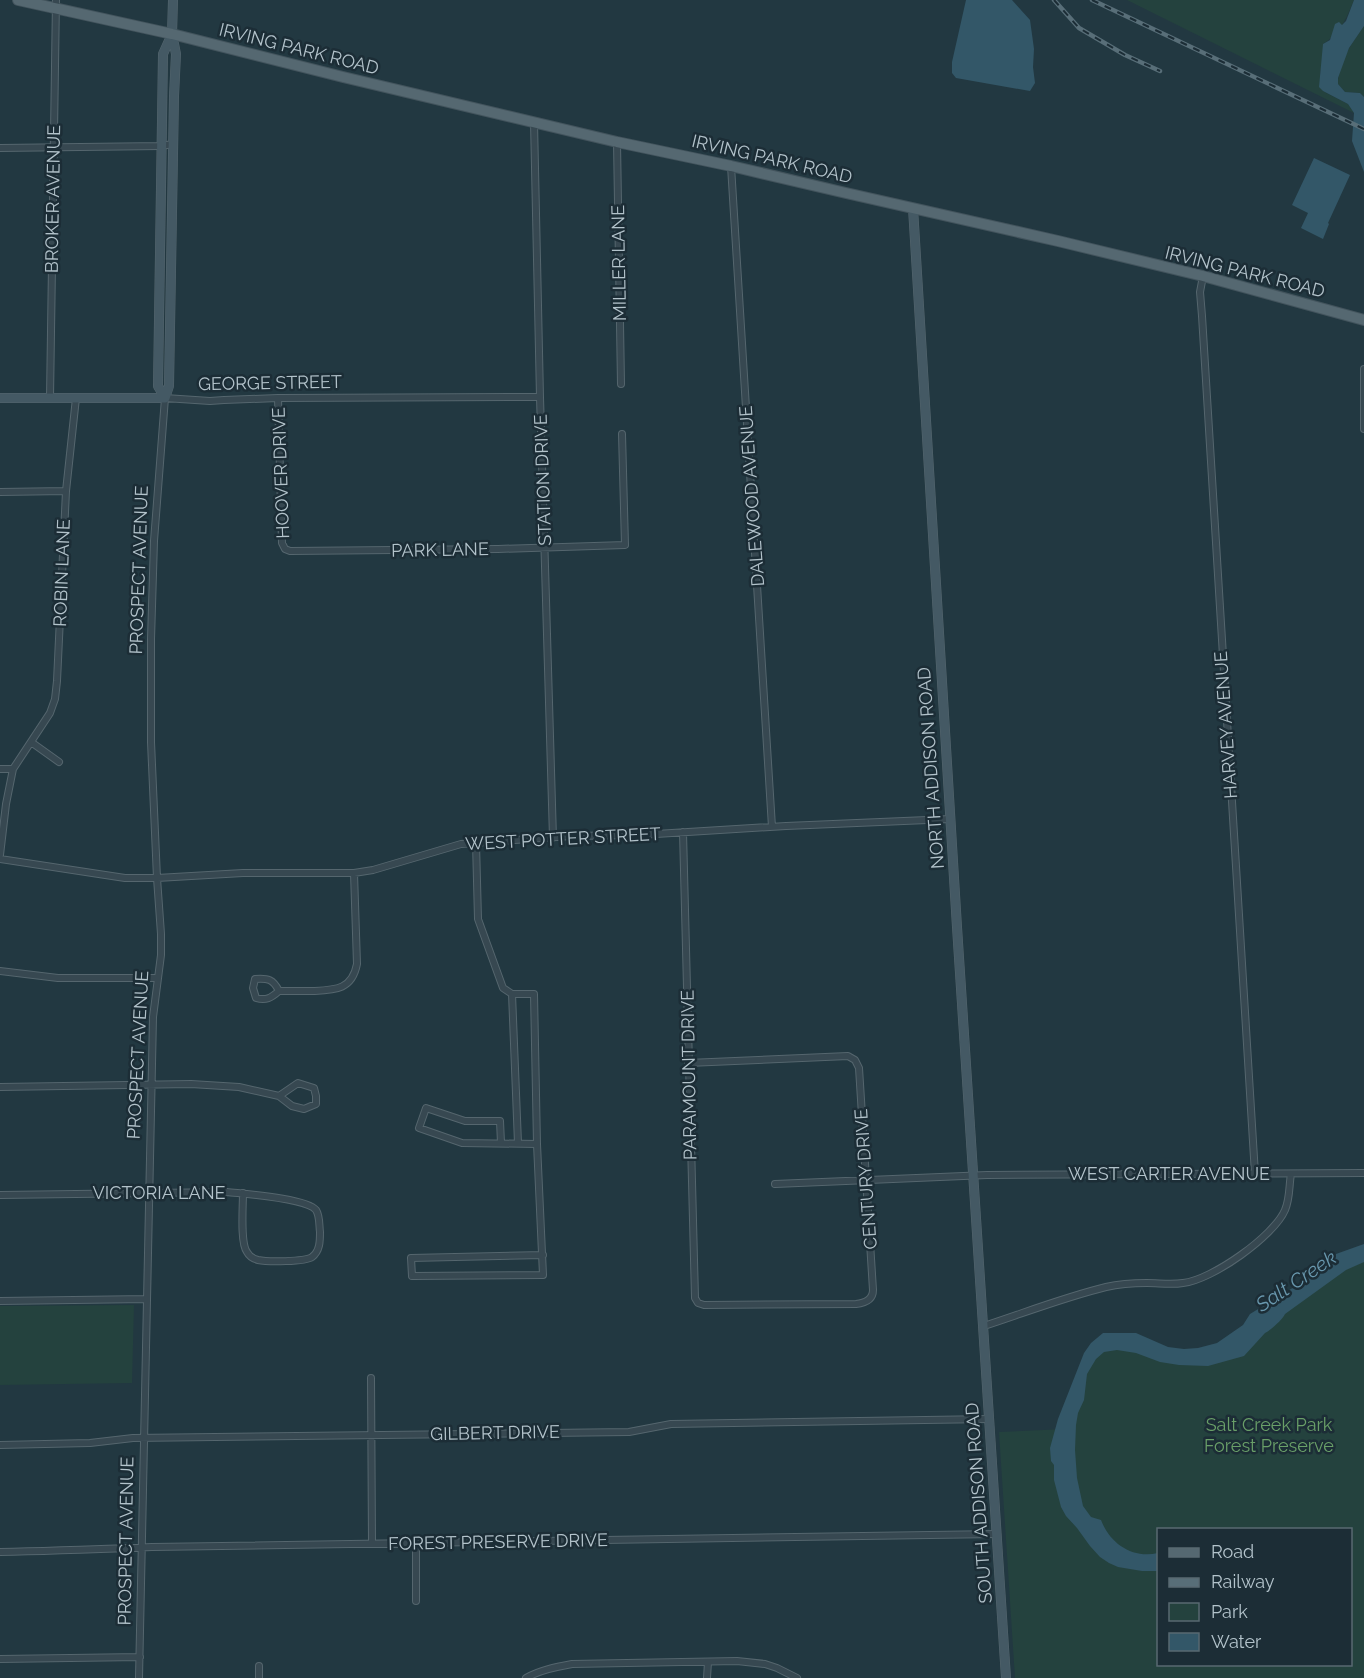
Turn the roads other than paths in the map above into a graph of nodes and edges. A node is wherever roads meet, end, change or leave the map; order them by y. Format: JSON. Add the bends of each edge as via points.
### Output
{"nodes":[{"id":1,"x":18,"y":0,"type":"edge"},
{"id":2,"x":173,"y":0,"type":"edge"},
{"id":3,"x":56,"y":4,"type":"edge"},
{"id":4,"x":172,"y":34,"type":"junction"},
{"id":5,"x":534,"y":122,"type":"junction"},
{"id":6,"x":617,"y":142,"type":"junction"},
{"id":7,"x":173,"y":144,"type":"junction"},
{"id":8,"x":161,"y":146,"type":"junction"},
{"id":9,"x":54,"y":147,"type":"junction"},
{"id":10,"x":0,"y":148,"type":"edge"},
{"id":11,"x":731,"y":166,"type":"junction"},
{"id":12,"x":913,"y":208,"type":"junction"},
{"id":13,"x":1203,"y":276,"type":"junction"},
{"id":14,"x":1364,"y":320,"type":"edge"},
{"id":15,"x":1364,"y":369,"type":"edge"},
{"id":16,"x":621,"y":384,"type":"dead end"},
{"id":17,"x":540,"y":397,"type":"junction"},
{"id":18,"x":0,"y":398,"type":"edge"},
{"id":19,"x":50,"y":398,"type":"junction"},
{"id":20,"x":76,"y":398,"type":"junction"},
{"id":21,"x":165,"y":398,"type":"junction"},
{"id":22,"x":278,"y":398,"type":"junction"},
{"id":23,"x":1364,"y":429,"type":"edge"},
{"id":24,"x":622,"y":434,"type":"dead end"},
{"id":25,"x":0,"y":492,"type":"edge"},
{"id":26,"x":66,"y":492,"type":"junction"},
{"id":27,"x":545,"y":548,"type":"junction"},
{"id":28,"x":285,"y":549,"type":"joint"},
{"id":29,"x":31,"y":742,"type":"junction"},
{"id":30,"x":59,"y":762,"type":"dead end"},
{"id":31,"x":0,"y":769,"type":"edge"},
{"id":32,"x":13,"y":769,"type":"junction"},
{"id":33,"x":951,"y":819,"type":"junction"},
{"id":34,"x":772,"y":827,"type":"junction"},
{"id":35,"x":683,"y":832,"type":"junction"},
{"id":36,"x":553,"y":838,"type":"junction"},
{"id":37,"x":476,"y":843,"type":"junction"},
{"id":38,"x":0,"y":857,"type":"edge"},
{"id":39,"x":354,"y":873,"type":"junction"},
{"id":40,"x":156,"y":878,"type":"junction"},
{"id":41,"x":0,"y":970,"type":"edge"},
{"id":42,"x":157,"y":978,"type":"junction"},
{"id":43,"x":279,"y":991,"type":"dead end"},
{"id":44,"x":512,"y":994,"type":"junction"},
{"id":45,"x":688,"y":1063,"type":"junction"},
{"id":46,"x":152,"y":1084,"type":"junction"},
{"id":47,"x":0,"y":1087,"type":"edge"},
{"id":48,"x":279,"y":1096,"type":"junction"},
{"id":49,"x":501,"y":1143,"type":"junction"},
{"id":50,"x":518,"y":1143,"type":"junction"},
{"id":51,"x":537,"y":1144,"type":"junction"},
{"id":52,"x":1364,"y":1173,"type":"edge"},
{"id":53,"x":1255,"y":1174,"type":"junction"},
{"id":54,"x":1291,"y":1174,"type":"junction"},
{"id":55,"x":973,"y":1176,"type":"junction"},
{"id":56,"x":866,"y":1181,"type":"junction"},
{"id":57,"x":775,"y":1184,"type":"dead end"},
{"id":58,"x":148,"y":1192,"type":"junction"},
{"id":59,"x":243,"y":1193,"type":"junction"},
{"id":60,"x":0,"y":1195,"type":"edge"},
{"id":61,"x":543,"y":1255,"type":"junction"},
{"id":62,"x":871,"y":1298,"type":"joint"},
{"id":63,"x":147,"y":1299,"type":"junction"},
{"id":64,"x":0,"y":1301,"type":"edge"},
{"id":65,"x":984,"y":1326,"type":"junction"},
{"id":66,"x":371,"y":1378,"type":"dead end"},
{"id":67,"x":990,"y":1419,"type":"junction"},
{"id":68,"x":372,"y":1435,"type":"junction"},
{"id":69,"x":144,"y":1439,"type":"junction"},
{"id":70,"x":0,"y":1445,"type":"edge"},
{"id":71,"x":997,"y":1534,"type":"junction"},
{"id":72,"x":372,"y":1543,"type":"junction"},
{"id":73,"x":416,"y":1543,"type":"junction"},
{"id":74,"x":142,"y":1547,"type":"junction"},
{"id":75,"x":0,"y":1552,"type":"edge"},
{"id":76,"x":416,"y":1601,"type":"dead end"},
{"id":77,"x":140,"y":1658,"type":"junction"},
{"id":78,"x":0,"y":1659,"type":"edge"},
{"id":79,"x":708,"y":1662,"type":"junction"},
{"id":80,"x":259,"y":1666,"type":"dead end"},
{"id":81,"x":139,"y":1678,"type":"edge"},
{"id":82,"x":259,"y":1678,"type":"edge"},
{"id":83,"x":526,"y":1678,"type":"edge"},
{"id":84,"x":707,"y":1678,"type":"edge"},
{"id":85,"x":797,"y":1678,"type":"edge"},
{"id":86,"x":1006,"y":1678,"type":"edge"}],
"edges":[{"from":1,"to":3,"type":"main road","name":"IRVING PARK ROAD"},
{"from":2,"to":4,"type":"street","name":"PROSPECT AVENUE"},
{"from":3,"to":4,"type":"main road","name":"IRVING PARK ROAD"},
{"from":3,"to":9,"type":"street","name":"BROKER AVENUE"},
{"from":4,"to":5,"type":"main road","name":"IRVING PARK ROAD"},
{"from":4,"to":7,"type":"street","name":"PROSPECT AVENUE","via":[[176,54]]},
{"from":4,"to":8,"type":"street","name":"PROSPECT AVENUE","via":[[163,54]]},
{"from":5,"to":6,"type":"main road","name":"IRVING PARK ROAD"},
{"from":5,"to":17,"type":"street","name":"STATION DRIVE"},
{"from":6,"to":11,"type":"main road","name":"IRVING PARK ROAD"},
{"from":6,"to":16,"type":"street","name":"MILLER LANE"},
{"from":7,"to":8,"type":"street"},
{"from":7,"to":21,"type":"street","name":"PROSPECT AVENUE","via":[[169,386]]},
{"from":8,"to":9,"type":"street"},
{"from":8,"to":21,"type":"street","name":"PROSPECT AVENUE","via":[[158,386]]},
{"from":9,"to":10,"type":"street"},
{"from":9,"to":19,"type":"street","name":"BROKER AVENUE"},
{"from":11,"to":12,"type":"main road","name":"IRVING PARK ROAD"},
{"from":11,"to":34,"type":"street","name":"DALEWOOD AVENUE"},
{"from":12,"to":13,"type":"main road","name":"IRVING PARK ROAD"},
{"from":12,"to":33,"type":"street","name":"NORTH ADDISON ROAD"},
{"from":13,"to":14,"type":"main road","name":"IRVING PARK ROAD"},
{"from":13,"to":53,"type":"street","name":"HARVEY AVENUE","via":[[1200,292]]},
{"from":15,"to":23,"type":"street"},
{"from":17,"to":22,"type":"street","name":"GEORGE STREET"},
{"from":17,"to":27,"type":"street","name":"STATION DRIVE"},
{"from":18,"to":19,"type":"street","name":"GEORGE STREET"},
{"from":19,"to":20,"type":"street","name":"GEORGE STREET"},
{"from":20,"to":21,"type":"street","name":"GEORGE STREET"},
{"from":20,"to":26,"type":"street","name":"ROBIN LANE"},
{"from":21,"to":22,"type":"street","name":"GEORGE STREET"},
{"from":21,"to":40,"type":"street","name":"PROSPECT AVENUE","via":[[151,639]]},
{"from":22,"to":28,"type":"street","name":"HOOVER DRIVE"},
{"from":24,"to":27,"type":"street","name":"PARK LANE","via":[[625,545]]},
{"from":25,"to":26,"type":"street"},
{"from":26,"to":29,"type":"street","name":"ROBIN LANE","via":[[55,699]]},
{"from":27,"to":28,"type":"street","name":"PARK LANE"},
{"from":27,"to":36,"type":"street","name":"STATION DRIVE"},
{"from":29,"to":30,"type":"street"},
{"from":29,"to":32,"type":"street","name":"ROBIN LANE"},
{"from":31,"to":32,"type":"street"},
{"from":32,"to":38,"type":"street","name":"ROBIN LANE"},
{"from":33,"to":34,"type":"street","name":"WEST POTTER STREET"},
{"from":33,"to":55,"type":"street","name":"NORTH ADDISON ROAD"},
{"from":34,"to":35,"type":"street","name":"WEST POTTER STREET"},
{"from":35,"to":36,"type":"street","name":"WEST POTTER STREET"},
{"from":35,"to":45,"type":"street","name":"PARAMOUNT DRIVE"},
{"from":36,"to":37,"type":"street","name":"WEST POTTER STREET"},
{"from":37,"to":39,"type":"street","name":"WEST POTTER STREET"},
{"from":37,"to":44,"type":"street","via":[[478,919],[503,988]]},
{"from":38,"to":40,"type":"street","name":"WEST POTTER STREET","via":[[125,878]]},
{"from":39,"to":40,"type":"street","name":"WEST POTTER STREET"},
{"from":39,"to":43,"type":"street","via":[[357,964],[353,976],[337,989]]},
{"from":40,"to":42,"type":"street","name":"PROSPECT AVENUE","via":[[161,934]]},
{"from":41,"to":42,"type":"street","via":[[58,978]]},
{"from":42,"to":46,"type":"street","name":"PROSPECT AVENUE"},
{"from":44,"to":50,"type":"street"},
{"from":44,"to":51,"type":"street","via":[[534,994]]},
{"from":45,"to":56,"type":"street","name":"CENTURY DRIVE","via":[[848,1056],[855,1060],[859,1068]]},
{"from":45,"to":62,"type":"street","name":"PARAMOUNT DRIVE","via":[[694,1298],[704,1305],[856,1304]]},
{"from":46,"to":47,"type":"street"},
{"from":46,"to":48,"type":"street","via":[[238,1088]]},
{"from":46,"to":58,"type":"street","name":"PROSPECT AVENUE"},
{"from":48,"to":48,"type":"street","via":[[298,1083],[314,1088],[316,1104],[304,1109]]},
{"from":49,"to":49,"type":"street","via":[[462,1143],[418,1128],[426,1108],[465,1121],[500,1121]]},
{"from":49,"to":50,"type":"street"},
{"from":50,"to":51,"type":"street"},
{"from":51,"to":61,"type":"street"},
{"from":52,"to":54,"type":"street","name":"WEST CARTER AVENUE"},
{"from":53,"to":54,"type":"street","name":"WEST CARTER AVENUE"},
{"from":53,"to":55,"type":"street","name":"WEST CARTER AVENUE"},
{"from":54,"to":65,"type":"street","via":[[1280,1218],[1215,1273],[1185,1283],[1104,1288]]},
{"from":55,"to":56,"type":"street","name":"WEST CARTER AVENUE"},
{"from":55,"to":65,"type":"street","name":"NORTH ADDISON ROAD"},
{"from":56,"to":57,"type":"street","name":"WEST CARTER AVENUE"},
{"from":56,"to":62,"type":"street","name":"CENTURY DRIVE"},
{"from":58,"to":59,"type":"street","name":"VICTORIA LANE"},
{"from":58,"to":60,"type":"street","name":"VICTORIA LANE"},
{"from":58,"to":63,"type":"street","name":"PROSPECT AVENUE"},
{"from":59,"to":59,"type":"street","name":"VICTORIA LANE","via":[[299,1202],[315,1209],[320,1242],[314,1256],[306,1260],[261,1260],[249,1255],[244,1245]]},
{"from":61,"to":61,"type":"street","via":[[411,1258],[412,1276],[543,1275]]},
{"from":63,"to":64,"type":"street"},
{"from":63,"to":69,"type":"street","name":"PROSPECT AVENUE"},
{"from":65,"to":67,"type":"street","name":"SOUTH ADDISON ROAD"},
{"from":66,"to":68,"type":"street"},
{"from":67,"to":68,"type":"street","name":"GILBERT DRIVE","via":[[671,1424],[629,1432]]},
{"from":67,"to":71,"type":"street","name":"SOUTH ADDISON ROAD"},
{"from":68,"to":69,"type":"street","name":"GILBERT DRIVE"},
{"from":68,"to":72,"type":"street"},
{"from":69,"to":70,"type":"street","name":"GILBERT DRIVE"},
{"from":69,"to":74,"type":"street","name":"PROSPECT AVENUE"},
{"from":71,"to":73,"type":"street","name":"FOREST PRESERVE DRIVE"},
{"from":71,"to":86,"type":"street","name":"SOUTH ADDISON ROAD"},
{"from":72,"to":73,"type":"street","name":"FOREST PRESERVE DRIVE"},
{"from":72,"to":74,"type":"street","name":"FOREST PRESERVE DRIVE"},
{"from":73,"to":76,"type":"street"},
{"from":74,"to":75,"type":"street","name":"FOREST PRESERVE DRIVE"},
{"from":74,"to":77,"type":"street","name":"PROSPECT AVENUE"},
{"from":77,"to":78,"type":"street"},
{"from":77,"to":81,"type":"street","name":"PROSPECT AVENUE"},
{"from":79,"to":83,"type":"street","via":[[572,1664]]},
{"from":79,"to":84,"type":"street"},
{"from":79,"to":85,"type":"street","via":[[765,1664]]},
{"from":80,"to":82,"type":"street"}]}
